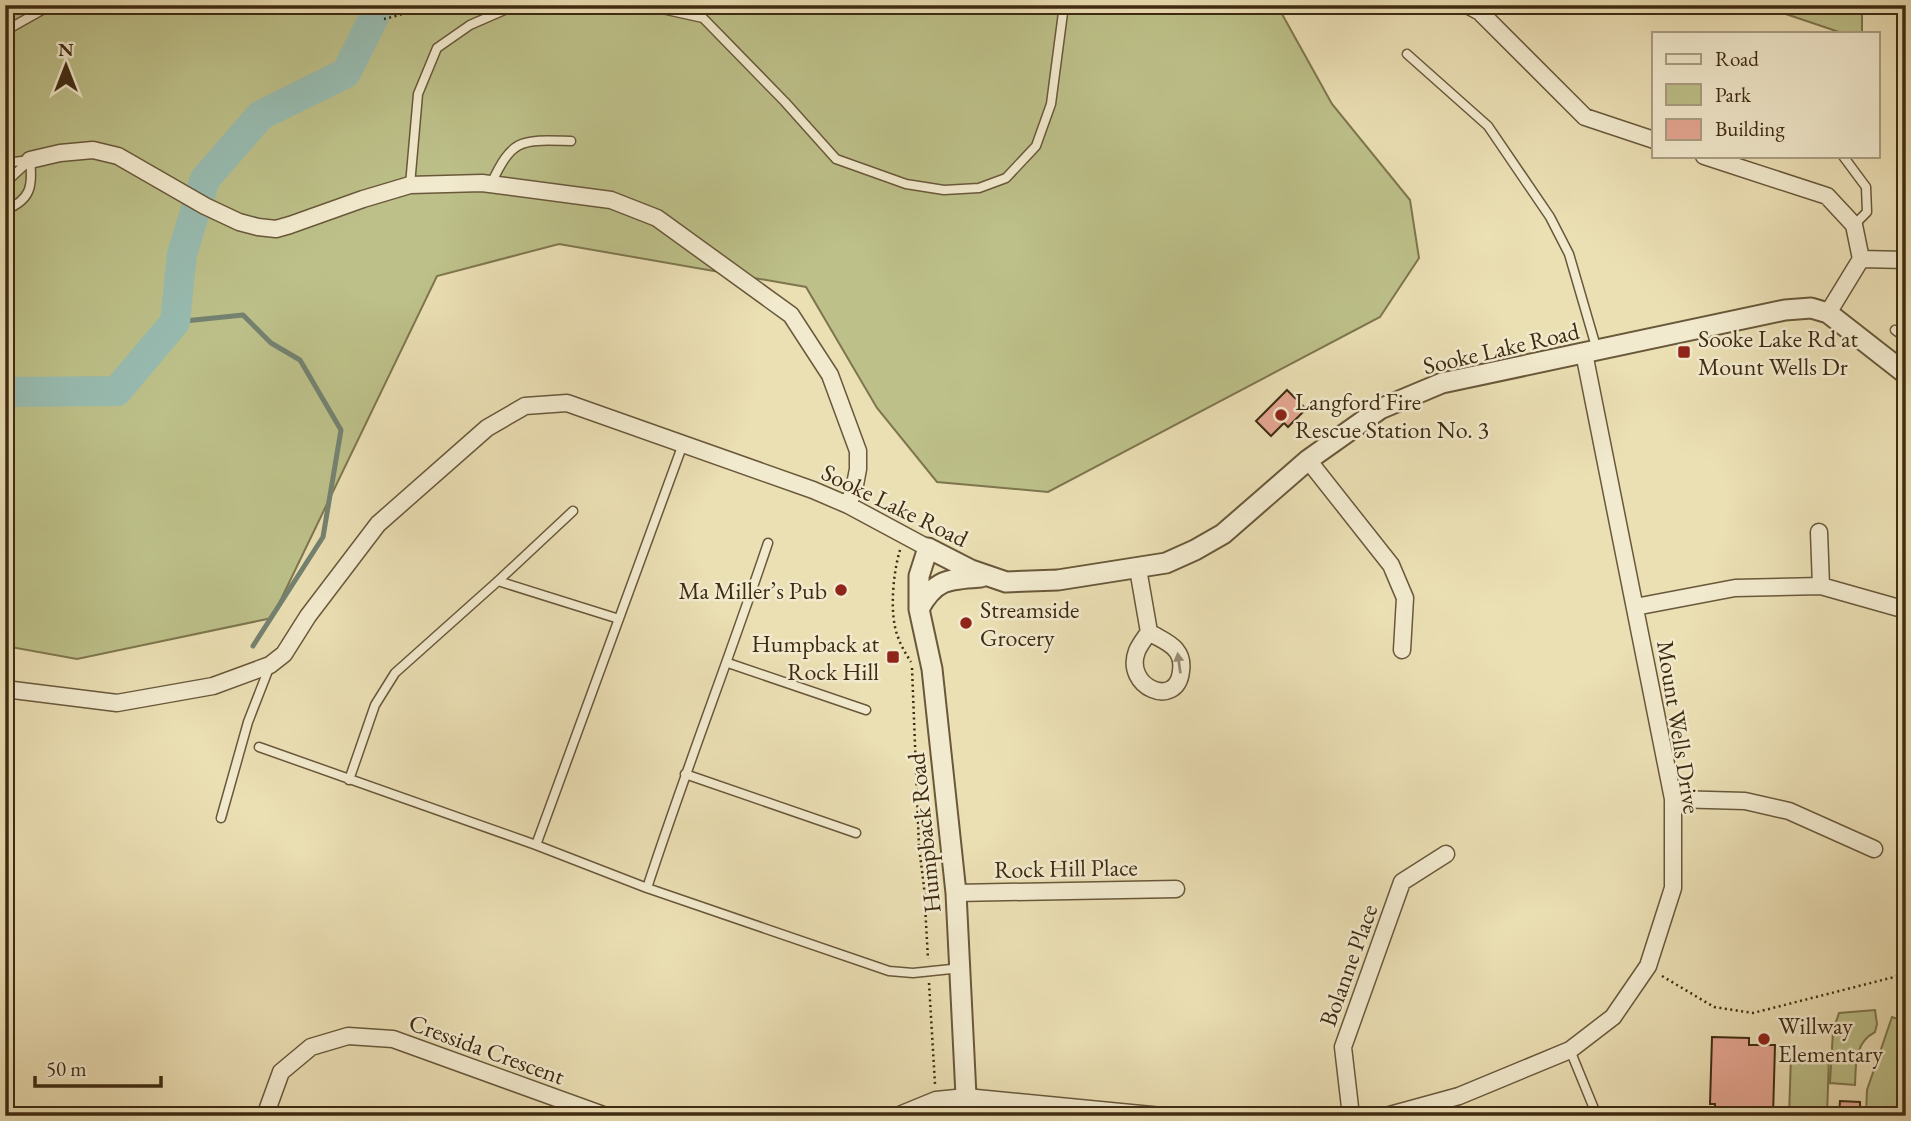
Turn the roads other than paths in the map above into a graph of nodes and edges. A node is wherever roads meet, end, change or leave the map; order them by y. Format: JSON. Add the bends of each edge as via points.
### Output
{"nodes":[{"id":1,"x":51,"y":5,"type":"edge"},
{"id":2,"x":516,"y":5,"type":"edge"},
{"id":3,"x":644,"y":5,"type":"edge"},
{"id":4,"x":1064,"y":5,"type":"edge"},
{"id":5,"x":1467,"y":5,"type":"edge"},
{"id":6,"x":5,"y":34,"type":"edge"},
{"id":7,"x":1407,"y":54,"type":"dead end"},
{"id":8,"x":1652,"y":138,"type":"edge"},
{"id":9,"x":571,"y":141,"type":"dead end"},
{"id":10,"x":1710,"y":158,"type":"edge"},
{"id":11,"x":1847,"y":158,"type":"edge"},
{"id":12,"x":30,"y":160,"type":"junction"},
{"id":13,"x":5,"y":163,"type":"edge"},
{"id":14,"x":5,"y":183,"type":"edge"},
{"id":15,"x":491,"y":184,"type":"junction"},
{"id":16,"x":410,"y":185,"type":"junction"},
{"id":17,"x":5,"y":210,"type":"edge"},
{"id":18,"x":1853,"y":225,"type":"junction"},
{"id":19,"x":1861,"y":259,"type":"junction"},
{"id":20,"x":1906,"y":260,"type":"edge"},
{"id":21,"x":1828,"y":313,"type":"junction"},
{"id":22,"x":1895,"y":330,"type":"dead end"},
{"id":23,"x":1906,"y":338,"type":"edge"},
{"id":24,"x":1590,"y":352,"type":"junction"},
{"id":25,"x":1906,"y":374,"type":"edge"},
{"id":26,"x":683,"y":444,"type":"junction"},
{"id":27,"x":1308,"y":460,"type":"junction"},
{"id":28,"x":848,"y":505,"type":"junction"},
{"id":29,"x":573,"y":510,"type":"dead end"},
{"id":30,"x":1819,"y":532,"type":"dead end"},
{"id":31,"x":768,"y":543,"type":"dead end"},
{"id":32,"x":928,"y":548,"type":"junction"},
{"id":33,"x":1138,"y":569,"type":"junction"},
{"id":34,"x":987,"y":577,"type":"junction"},
{"id":35,"x":498,"y":581,"type":"junction"},
{"id":36,"x":1821,"y":586,"type":"junction"},
{"id":37,"x":1635,"y":607,"type":"junction"},
{"id":38,"x":919,"y":609,"type":"junction"},
{"id":39,"x":1906,"y":610,"type":"edge"},
{"id":40,"x":619,"y":619,"type":"junction"},
{"id":41,"x":1149,"y":632,"type":"dead end"},
{"id":42,"x":1402,"y":650,"type":"dead end"},
{"id":43,"x":728,"y":663,"type":"junction"},
{"id":44,"x":270,"y":665,"type":"junction"},
{"id":45,"x":5,"y":689,"type":"edge"},
{"id":46,"x":866,"y":710,"type":"dead end"},
{"id":47,"x":259,"y":747,"type":"dead end"},
{"id":48,"x":685,"y":774,"type":"junction"},
{"id":49,"x":349,"y":780,"type":"junction"},
{"id":50,"x":1673,"y":799,"type":"junction"},
{"id":51,"x":221,"y":818,"type":"dead end"},
{"id":52,"x":856,"y":833,"type":"dead end"},
{"id":53,"x":536,"y":845,"type":"junction"},
{"id":54,"x":1874,"y":849,"type":"dead end"},
{"id":55,"x":1446,"y":854,"type":"dead end"},
{"id":56,"x":647,"y":888,"type":"junction"},
{"id":57,"x":1176,"y":889,"type":"dead end"},
{"id":58,"x":956,"y":893,"type":"junction"},
{"id":59,"x":961,"y":968,"type":"junction"},
{"id":60,"x":1570,"y":1050,"type":"junction"},
{"id":61,"x":966,"y":1106,"type":"edge"},
{"id":62,"x":265,"y":1116,"type":"edge"},
{"id":63,"x":606,"y":1116,"type":"edge"},
{"id":64,"x":897,"y":1116,"type":"edge"},
{"id":65,"x":1162,"y":1116,"type":"edge"},
{"id":66,"x":1351,"y":1116,"type":"edge"},
{"id":67,"x":1386,"y":1116,"type":"edge"},
{"id":68,"x":1597,"y":1116,"type":"edge"}],
"edges":[{"from":1,"to":6,"type":"lane"},
{"from":2,"to":16,"type":"lane","via":[[470,25],[438,48],[418,94]]},
{"from":3,"to":4,"type":"lane","via":[[703,18],[836,159],[906,184],[944,190],[979,188],[1006,178],[1036,146],[1051,104]]},
{"from":5,"to":8,"type":"street","via":[[1480,12],[1585,117]]},
{"from":7,"to":24,"type":"lane","via":[[1488,126],[1550,217],[1569,254]]},
{"from":9,"to":15,"type":"lane","via":[[534,140],[515,146],[504,156]]},
{"from":10,"to":18,"type":"street","via":[[1827,196]]},
{"from":11,"to":18,"type":"lane","via":[[1866,187],[1867,212]]},
{"from":12,"to":13,"type":"lane"},
{"from":12,"to":14,"type":"lane"},
{"from":12,"to":16,"type":"street","via":[[93,150],[118,156],[239,222],[276,229]]},
{"from":12,"to":17,"type":"lane","via":[[29,192],[19,205]]},
{"from":15,"to":16,"type":"street"},
{"from":15,"to":28,"type":"street","via":[[611,200],[657,218],[792,315],[830,375],[858,451]]},
{"from":18,"to":19,"type":"street"},
{"from":19,"to":20,"type":"street"},
{"from":19,"to":21,"type":"street"},
{"from":21,"to":24,"type":"street","name":"Sooke Lake Road","via":[[1811,308],[1785,310]]},
{"from":21,"to":25,"type":"street"},
{"from":22,"to":23,"type":"lane"},
{"from":24,"to":27,"type":"street","name":"Sooke Lake Road","via":[[1442,383],[1380,409]]},
{"from":24,"to":37,"type":"street","name":"Mount Wells Drive"},
{"from":26,"to":28,"type":"street","name":"Sooke Lake Road"},
{"from":26,"to":40,"type":"lane"},
{"from":26,"to":44,"type":"street","name":"Sooke Lake Road","via":[[566,402],[525,406],[487,428],[378,524],[284,654]]},
{"from":27,"to":33,"type":"street","name":"Sooke Lake Road","via":[[1223,534],[1166,563]]},
{"from":27,"to":42,"type":"street","via":[[1391,565],[1405,598]]},
{"from":28,"to":32,"type":"street","name":"Sooke Lake Road"},
{"from":29,"to":35,"type":"lane"},
{"from":30,"to":36,"type":"street"},
{"from":31,"to":43,"type":"lane"},
{"from":32,"to":34,"type":"street","name":"Sooke Lake Road"},
{"from":32,"to":38,"type":"street","name":"Humpback Road","via":[[919,576]]},
{"from":33,"to":34,"type":"street","name":"Sooke Lake Road","via":[[1031,582]]},
{"from":33,"to":41,"type":"street"},
{"from":34,"to":38,"type":"street","via":[[941,582],[928,592]]},
{"from":35,"to":40,"type":"lane"},
{"from":35,"to":49,"type":"lane","via":[[395,673],[375,705]]},
{"from":36,"to":37,"type":"street","via":[[1735,588]]},
{"from":36,"to":39,"type":"street"},
{"from":37,"to":50,"type":"street","name":"Mount Wells Drive"},
{"from":38,"to":58,"type":"street","name":"Humpback Road","via":[[932,669]]},
{"from":40,"to":53,"type":"lane"},
{"from":43,"to":46,"type":"lane"},
{"from":43,"to":48,"type":"lane"},
{"from":44,"to":45,"type":"street","name":"Sooke Lake Road","via":[[214,687],[117,703]]},
{"from":44,"to":51,"type":"lane","via":[[248,722]]},
{"from":47,"to":49,"type":"lane"},
{"from":48,"to":52,"type":"lane"},
{"from":48,"to":56,"type":"lane"},
{"from":49,"to":53,"type":"lane"},
{"from":50,"to":54,"type":"street","via":[[1745,801],[1778,809]]},
{"from":50,"to":60,"type":"street","name":"Mount Wells Drive","via":[[1673,888],[1648,966],[1613,1017]]},
{"from":53,"to":56,"type":"lane"},
{"from":55,"to":66,"type":"street","name":"Bolanne Place","via":[[1402,882],[1343,1047]]},
{"from":56,"to":59,"type":"lane","via":[[888,971]]},
{"from":57,"to":58,"type":"street","name":"Rock Hill Place"},
{"from":58,"to":59,"type":"street","name":"Humpback Road"},
{"from":59,"to":61,"type":"street","name":"Humpback Road"},
{"from":60,"to":67,"type":"street","name":"Mount Wells Drive","via":[[1459,1096]]},
{"from":60,"to":68,"type":"lane"},
{"from":61,"to":64,"type":"street","via":[[936,1100]]},
{"from":61,"to":65,"type":"street"},
{"from":62,"to":63,"type":"street","name":"Cressida Crescent","via":[[281,1072],[311,1047],[348,1036],[393,1039]]}]}
